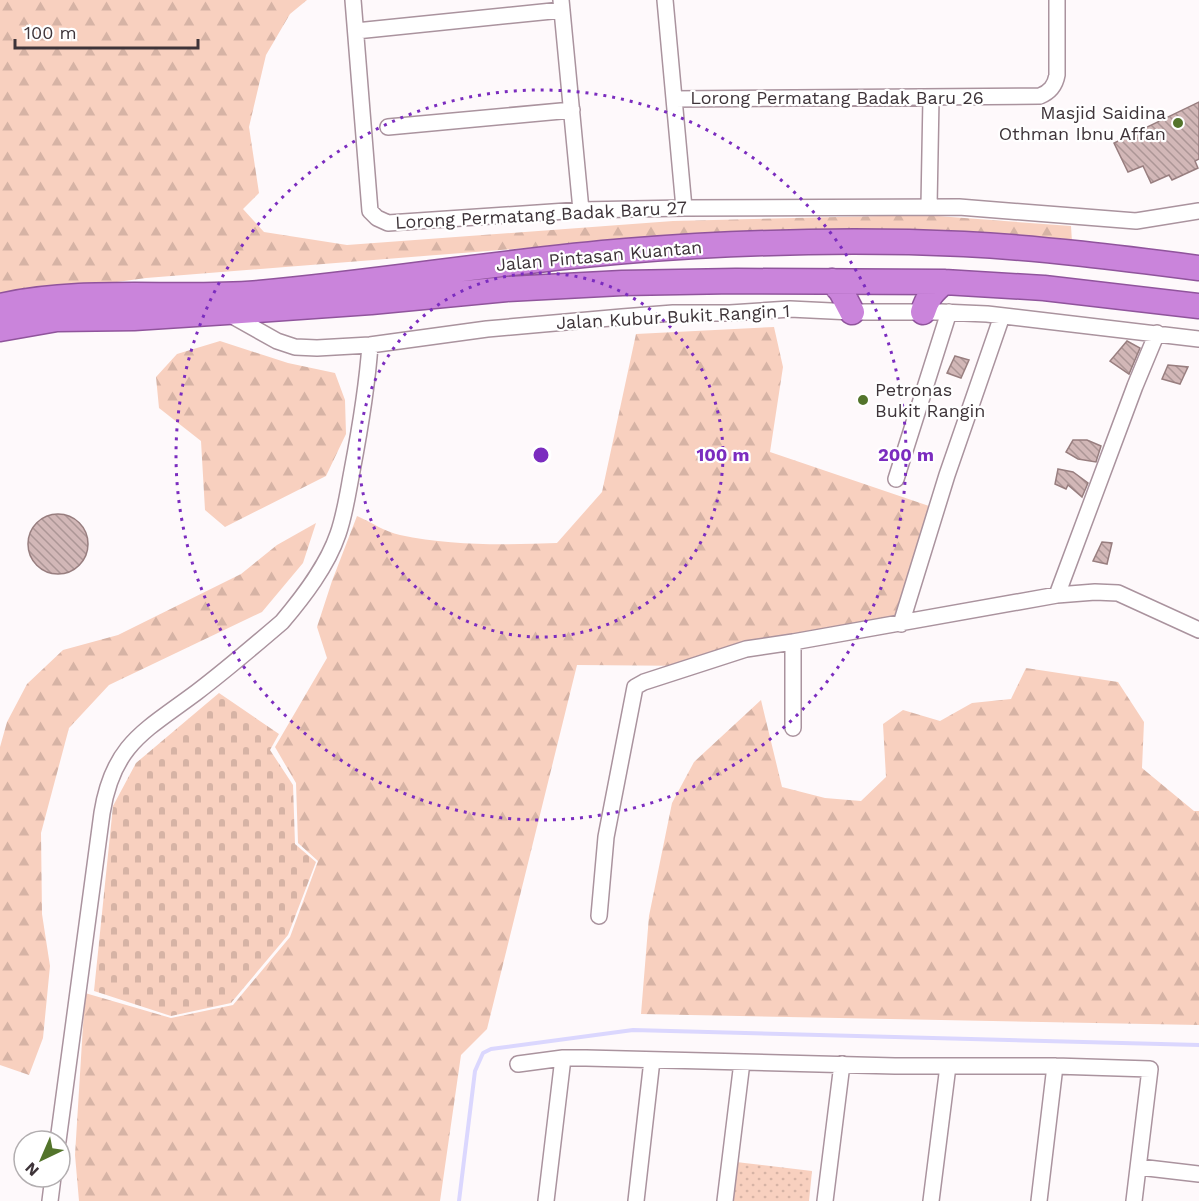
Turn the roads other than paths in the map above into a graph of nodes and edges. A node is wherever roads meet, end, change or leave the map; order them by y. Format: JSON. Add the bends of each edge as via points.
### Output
{"nodes":[{"id":1,"x":353,"y":0,"type":"edge"},
{"id":2,"x":665,"y":0,"type":"edge"},
{"id":3,"x":1057,"y":0,"type":"edge"},
{"id":4,"x":561,"y":5,"type":"edge"},
{"id":5,"x":356,"y":31,"type":"junction"},
{"id":6,"x":931,"y":98,"type":"junction"},
{"id":7,"x":675,"y":99,"type":"junction"},
{"id":8,"x":572,"y":110,"type":"junction"},
{"id":9,"x":388,"y":127,"type":"dead end"},
{"id":10,"x":929,"y":206,"type":"junction"},
{"id":11,"x":684,"y":208,"type":"junction"},
{"id":12,"x":581,"y":210,"type":"junction"},
{"id":13,"x":1199,"y":211,"type":"edge"},
{"id":14,"x":1199,"y":253,"type":"edge"},
{"id":15,"x":1113,"y":257,"type":"junction"},
{"id":16,"x":1199,"y":268,"type":"edge"},
{"id":17,"x":736,"y":281,"type":"junction"},
{"id":18,"x":832,"y":281,"type":"junction"},
{"id":19,"x":944,"y":282,"type":"junction"},
{"id":20,"x":1199,"y":294,"type":"edge"},
{"id":21,"x":0,"y":306,"type":"edge"},
{"id":22,"x":1199,"y":306,"type":"edge"},
{"id":23,"x":227,"y":312,"type":"junction"},
{"id":24,"x":852,"y":312,"type":"junction"},
{"id":25,"x":922,"y":312,"type":"junction"},
{"id":26,"x":949,"y":312,"type":"junction"},
{"id":27,"x":1002,"y":316,"type":"junction"},
{"id":28,"x":0,"y":329,"type":"edge"},
{"id":29,"x":1157,"y":333,"type":"junction"},
{"id":30,"x":1199,"y":339,"type":"edge"},
{"id":31,"x":370,"y":345,"type":"junction"},
{"id":32,"x":896,"y":479,"type":"dead end"},
{"id":33,"x":1057,"y":595,"type":"junction"},
{"id":34,"x":901,"y":624,"type":"junction"},
{"id":35,"x":1199,"y":630,"type":"edge"},
{"id":36,"x":793,"y":642,"type":"junction"},
{"id":37,"x":793,"y":728,"type":"dead end"},
{"id":38,"x":599,"y":916,"type":"dead end"},
{"id":39,"x":563,"y":1058,"type":"junction"},
{"id":40,"x":652,"y":1060,"type":"junction"},
{"id":41,"x":742,"y":1062,"type":"junction"},
{"id":42,"x":518,"y":1064,"type":"dead end"},
{"id":43,"x":842,"y":1064,"type":"junction"},
{"id":44,"x":948,"y":1066,"type":"junction"},
{"id":45,"x":1055,"y":1066,"type":"junction"},
{"id":46,"x":60,"y":1129,"type":"edge"},
{"id":47,"x":1139,"y":1167,"type":"junction"},
{"id":48,"x":1199,"y":1174,"type":"edge"},
{"id":49,"x":546,"y":1201,"type":"edge"},
{"id":50,"x":636,"y":1201,"type":"edge"},
{"id":51,"x":725,"y":1201,"type":"edge"},
{"id":52,"x":825,"y":1201,"type":"edge"},
{"id":53,"x":931,"y":1201,"type":"edge"},
{"id":54,"x":1039,"y":1201,"type":"edge"},
{"id":55,"x":1134,"y":1201,"type":"edge"}],
"edges":[{"from":1,"to":5,"type":"street","name":"Lorong Permatang Badak Baru 27"},
{"from":2,"to":7,"type":"street"},
{"from":3,"to":6,"type":"street","name":"Lorong Permatang Badak Baru 26","via":[[1058,75],[1052,89],[1032,97]]},
{"from":4,"to":5,"type":"street"},
{"from":4,"to":8,"type":"street"},
{"from":5,"to":12,"type":"street","name":"Lorong Permatang Badak Baru 27","via":[[368,195],[370,211],[377,218],[388,223]]},
{"from":6,"to":7,"type":"street","name":"Lorong Permatang Badak Baru 26"},
{"from":6,"to":10,"type":"street"},
{"from":7,"to":11,"type":"street"},
{"from":8,"to":9,"type":"street"},
{"from":8,"to":12,"type":"street"},
{"from":10,"to":11,"type":"street","name":"Lorong Permatang Badak Baru 27"},
{"from":10,"to":13,"type":"street","name":"Lorong Permatang Badak Baru 27","via":[[1136,221]]},
{"from":11,"to":12,"type":"street","name":"Lorong Permatang Badak Baru 27"},
{"from":14,"to":15,"type":"highway"},
{"from":15,"to":16,"type":"highway","name":"Jalan Pintasan Kuantan"},
{"from":15,"to":21,"type":"highway","name":"Jalan Pintasan Kuantan","via":[[908,242],[720,245],[623,251],[257,293],[57,299]]},
{"from":17,"to":18,"type":"highway","name":"Jalan Pintasan Kuantan"},
{"from":17,"to":20,"type":"highway","via":[[764,272],[806,267],[887,267],[1040,276]]},
{"from":17,"to":23,"type":"highway","name":"Jalan Pintasan Kuantan","via":[[507,289]]},
{"from":18,"to":19,"type":"highway","name":"Jalan Pintasan Kuantan"},
{"from":18,"to":24,"type":"highway"},
{"from":19,"to":22,"type":"highway","name":"Jalan Pintasan Kuantan","via":[[1044,288]]},
{"from":19,"to":25,"type":"highway","via":[[927,299]]},
{"from":23,"to":28,"type":"highway","name":"Jalan Pintasan Kuantan","via":[[57,319]]},
{"from":23,"to":31,"type":"street","name":"Jalan Kubur Bukit Rangin 1","via":[[295,347]]},
{"from":24,"to":25,"type":"street","name":"Jalan Kubur Bukit Rangin 1"},
{"from":24,"to":31,"type":"street","name":"Jalan Kubur Bukit Rangin 1","via":[[790,309],[673,313],[487,329]]},
{"from":25,"to":26,"type":"street","name":"Jalan Kubur Bukit Rangin 1"},
{"from":26,"to":27,"type":"street","name":"Jalan Kubur Bukit Rangin 1"},
{"from":26,"to":32,"type":"street"},
{"from":27,"to":29,"type":"street","name":"Jalan Kubur Bukit Rangin 1"},
{"from":27,"to":34,"type":"street"},
{"from":29,"to":30,"type":"street","name":"Jalan Kubur Bukit Rangin 1"},
{"from":29,"to":33,"type":"street"},
{"from":31,"to":46,"type":"street","via":[[368,384],[349,487],[338,534],[321,568],[282,622],[137,738],[114,769],[106,789]]},
{"from":33,"to":34,"type":"street"},
{"from":33,"to":35,"type":"street","via":[[1118,593]]},
{"from":34,"to":36,"type":"street"},
{"from":36,"to":37,"type":"street"},
{"from":36,"to":38,"type":"street","via":[[746,649],[635,687],[606,837]]},
{"from":39,"to":40,"type":"street"},
{"from":39,"to":42,"type":"street"},
{"from":39,"to":49,"type":"street"},
{"from":40,"to":41,"type":"street"},
{"from":40,"to":50,"type":"street"},
{"from":41,"to":43,"type":"street"},
{"from":41,"to":51,"type":"street"},
{"from":43,"to":44,"type":"street"},
{"from":43,"to":52,"type":"street"},
{"from":44,"to":45,"type":"street"},
{"from":44,"to":53,"type":"street"},
{"from":45,"to":47,"type":"street","via":[[1150,1069]]},
{"from":45,"to":54,"type":"street"},
{"from":47,"to":48,"type":"street"},
{"from":47,"to":55,"type":"street"}]}
